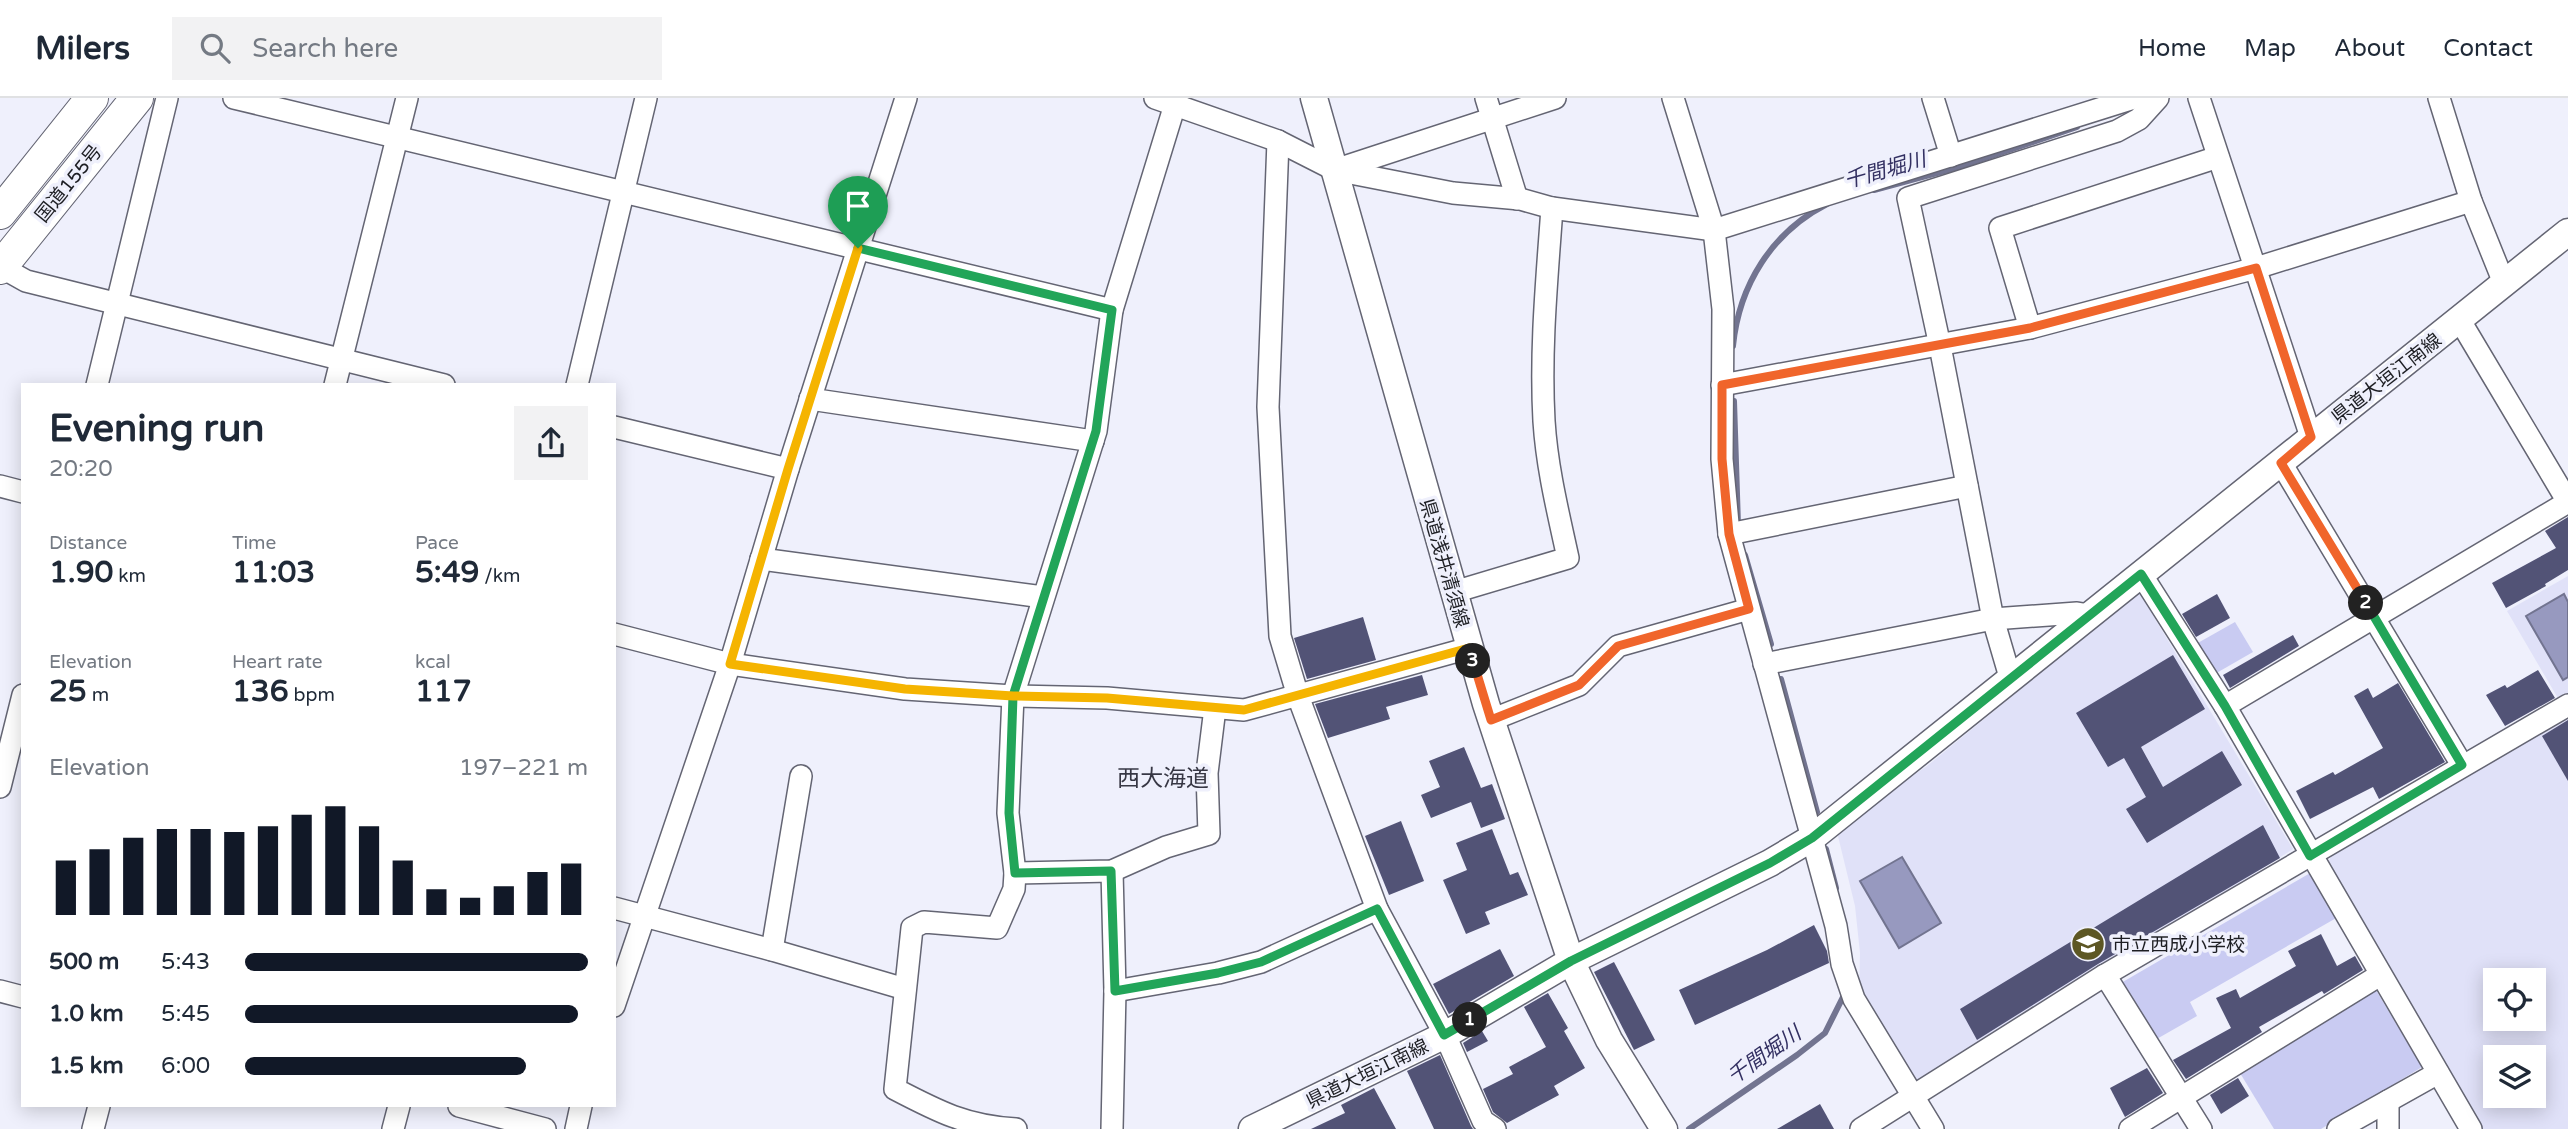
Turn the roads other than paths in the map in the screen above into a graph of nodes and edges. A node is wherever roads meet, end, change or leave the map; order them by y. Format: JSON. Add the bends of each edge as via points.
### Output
{"nodes":[{"id":1,"x":92,"y":98,"type":"edge"},
{"id":2,"x":137,"y":98,"type":"edge"},
{"id":3,"x":167,"y":98,"type":"edge"},
{"id":4,"x":234,"y":98,"type":"edge"},
{"id":5,"x":407,"y":98,"type":"edge"},
{"id":6,"x":646,"y":98,"type":"edge"},
{"id":7,"x":906,"y":98,"type":"edge"},
{"id":8,"x":1314,"y":98,"type":"edge"},
{"id":9,"x":1555,"y":98,"type":"edge"},
{"id":10,"x":1673,"y":98,"type":"edge"},
{"id":11,"x":1933,"y":98,"type":"edge"},
{"id":12,"x":2130,"y":98,"type":"edge"},
{"id":13,"x":2158,"y":98,"type":"edge"},
{"id":14,"x":2199,"y":98,"type":"edge"},
{"id":15,"x":2439,"y":98,"type":"edge"},
{"id":16,"x":1169,"y":101,"type":"edge"},
{"id":17,"x":1489,"y":108,"type":"edge"},
{"id":18,"x":397,"y":136,"type":"junction"},
{"id":19,"x":1278,"y":141,"type":"junction"},
{"id":20,"x":2218,"y":157,"type":"junction"},
{"id":21,"x":1950,"y":168,"type":"junction"},
{"id":22,"x":1335,"y":170,"type":"junction"},
{"id":23,"x":623,"y":191,"type":"junction"},
{"id":24,"x":1517,"y":199,"type":"junction"},
{"id":25,"x":2471,"y":201,"type":"junction"},
{"id":26,"x":1552,"y":208,"type":"junction"},
{"id":27,"x":0,"y":213,"type":"edge"},
{"id":28,"x":1714,"y":230,"type":"junction"},
{"id":29,"x":2568,"y":232,"type":"edge"},
{"id":30,"x":858,"y":248,"type":"junction"},
{"id":31,"x":0,"y":268,"type":"edge"},
{"id":32,"x":2256,"y":268,"type":"junction"},
{"id":33,"x":2504,"y":283,"type":"junction"},
{"id":34,"x":117,"y":305,"type":"junction"},
{"id":35,"x":1112,"y":310,"type":"junction"},
{"id":36,"x":2459,"y":319,"type":"junction"},
{"id":37,"x":2030,"y":328,"type":"junction"},
{"id":38,"x":1940,"y":346,"type":"junction"},
{"id":39,"x":342,"y":360,"type":"junction"},
{"id":40,"x":98,"y":383,"type":"edge"},
{"id":41,"x":336,"y":383,"type":"edge"},
{"id":42,"x":436,"y":383,"type":"edge"},
{"id":43,"x":576,"y":383,"type":"edge"},
{"id":44,"x":1722,"y":385,"type":"junction"},
{"id":45,"x":810,"y":399,"type":"junction"},
{"id":46,"x":616,"y":427,"type":"edge"},
{"id":47,"x":2311,"y":437,"type":"junction"},
{"id":48,"x":1093,"y":441,"type":"junction"},
{"id":49,"x":2281,"y":463,"type":"junction"},
{"id":50,"x":788,"y":469,"type":"junction"},
{"id":51,"x":0,"y":486,"type":"edge"},
{"id":52,"x":1967,"y":486,"type":"junction"},
{"id":53,"x":21,"y":491,"type":"edge"},
{"id":54,"x":2568,"y":502,"type":"edge"},
{"id":55,"x":1729,"y":534,"type":"junction"},
{"id":56,"x":761,"y":559,"type":"junction"},
{"id":57,"x":2141,"y":574,"type":"junction"},
{"id":58,"x":1454,"y":592,"type":"junction"},
{"id":59,"x":1043,"y":597,"type":"junction"},
{"id":60,"x":1749,"y":609,"type":"junction"},
{"id":61,"x":2089,"y":615,"type":"junction"},
{"id":62,"x":2374,"y":616,"type":"junction"},
{"id":63,"x":1993,"y":619,"type":"junction"},
{"id":64,"x":616,"y":635,"type":"edge"},
{"id":65,"x":1469,"y":648,"type":"junction"},
{"id":66,"x":730,"y":664,"type":"junction"},
{"id":67,"x":1764,"y":664,"type":"junction"},
{"id":68,"x":2010,"y":677,"type":"junction"},
{"id":69,"x":1013,"y":696,"type":"junction"},
{"id":70,"x":1298,"y":696,"type":"junction"},
{"id":71,"x":21,"y":704,"type":"edge"},
{"id":72,"x":2568,"y":705,"type":"edge"},
{"id":73,"x":2225,"y":706,"type":"junction"},
{"id":74,"x":1215,"y":708,"type":"junction"},
{"id":75,"x":1491,"y":720,"type":"junction"},
{"id":76,"x":11,"y":752,"type":"edge"},
{"id":77,"x":2462,"y":765,"type":"junction"},
{"id":78,"x":800,"y":776,"type":"dead end"},
{"id":79,"x":0,"y":786,"type":"edge"},
{"id":80,"x":1812,"y":838,"type":"junction"},
{"id":81,"x":2310,"y":856,"type":"junction"},
{"id":82,"x":1111,"y":871,"type":"junction"},
{"id":83,"x":1015,"y":873,"type":"junction"},
{"id":84,"x":616,"y":908,"type":"edge"},
{"id":85,"x":1377,"y":909,"type":"junction"},
{"id":86,"x":644,"y":915,"type":"junction"},
{"id":87,"x":772,"y":950,"type":"junction"},
{"id":88,"x":1571,"y":961,"type":"junction"},
{"id":89,"x":2105,"y":975,"type":"junction"},
{"id":90,"x":2380,"y":975,"type":"junction"},
{"id":91,"x":905,"y":989,"type":"junction"},
{"id":92,"x":0,"y":991,"type":"edge"},
{"id":93,"x":1115,"y":991,"type":"junction"},
{"id":94,"x":21,"y":996,"type":"edge"},
{"id":95,"x":616,"y":1000,"type":"edge"},
{"id":96,"x":1444,"y":1035,"type":"junction"},
{"id":97,"x":2438,"y":1073,"type":"junction"},
{"id":98,"x":1913,"y":1095,"type":"junction"},
{"id":99,"x":2183,"y":1098,"type":"junction"},
{"id":100,"x":2388,"y":1101,"type":"junction"},
{"id":101,"x":99,"y":1107,"type":"edge"},
{"id":102,"x":399,"y":1107,"type":"edge"},
{"id":103,"x":463,"y":1107,"type":"edge"},
{"id":104,"x":581,"y":1107,"type":"edge"},
{"id":105,"x":93,"y":1129,"type":"edge"},
{"id":106,"x":393,"y":1129,"type":"edge"},
{"id":107,"x":545,"y":1129,"type":"edge"},
{"id":108,"x":576,"y":1129,"type":"edge"},
{"id":109,"x":1016,"y":1129,"type":"edge"},
{"id":110,"x":1112,"y":1129,"type":"edge"},
{"id":111,"x":1252,"y":1129,"type":"edge"},
{"id":112,"x":1495,"y":1129,"type":"edge"},
{"id":113,"x":1664,"y":1129,"type":"edge"},
{"id":114,"x":1861,"y":1129,"type":"edge"},
{"id":115,"x":1933,"y":1129,"type":"edge"},
{"id":116,"x":2130,"y":1129,"type":"edge"},
{"id":117,"x":2201,"y":1129,"type":"edge"},
{"id":118,"x":2338,"y":1129,"type":"edge"},
{"id":119,"x":2388,"y":1129,"type":"edge"},
{"id":120,"x":2471,"y":1129,"type":"edge"}],
"edges":[{"from":1,"to":27,"type":"highway","name":"国道155号"},
{"from":2,"to":31,"type":"highway","name":"国道155号"},
{"from":3,"to":34,"type":"street"},
{"from":4,"to":18,"type":"street"},
{"from":5,"to":18,"type":"street"},
{"from":6,"to":23,"type":"street"},
{"from":7,"to":30,"type":"street"},
{"from":8,"to":22,"type":"main road","name":"県道浅井清須線"},
{"from":9,"to":17,"type":"street"},
{"from":10,"to":28,"type":"street"},
{"from":11,"to":21,"type":"street"},
{"from":12,"to":21,"type":"street"},
{"from":13,"to":21,"type":"street","via":[[2139,119],[2117,131]]},
{"from":14,"to":20,"type":"street"},
{"from":15,"to":25,"type":"street"},
{"from":16,"to":19,"type":"street"},
{"from":16,"to":35,"type":"street"},
{"from":17,"to":22,"type":"street"},
{"from":17,"to":24,"type":"street"},
{"from":18,"to":23,"type":"street"},
{"from":18,"to":39,"type":"street"},
{"from":19,"to":22,"type":"street"},
{"from":19,"to":70,"type":"street","via":[[1268,407],[1280,636]]},
{"from":20,"to":32,"type":"street"},
{"from":20,"to":37,"type":"street","via":[[2000,228]]},
{"from":21,"to":28,"type":"street"},
{"from":21,"to":38,"type":"street","via":[[1908,198]]},
{"from":22,"to":24,"type":"street","via":[[1453,193]]},
{"from":22,"to":58,"type":"main road","name":"県道浅井清須線"},
{"from":23,"to":30,"type":"street"},
{"from":23,"to":43,"type":"street"},
{"from":24,"to":26,"type":"street"},
{"from":25,"to":32,"type":"street"},
{"from":25,"to":33,"type":"street"},
{"from":26,"to":28,"type":"street"},
{"from":26,"to":58,"type":"street","via":[[1545,292],[1544,421],[1551,486],[1568,558]]},
{"from":28,"to":44,"type":"street","via":[[1724,309]]},
{"from":29,"to":33,"type":"main road","name":"県道大垣江南線"},
{"from":30,"to":35,"type":"street"},
{"from":30,"to":45,"type":"street"},
{"from":31,"to":34,"type":"street","via":[[26,281]]},
{"from":32,"to":37,"type":"street"},
{"from":32,"to":47,"type":"street"},
{"from":33,"to":36,"type":"main road","name":"県道大垣江南線"},
{"from":34,"to":39,"type":"street"},
{"from":34,"to":40,"type":"street"},
{"from":35,"to":48,"type":"street"},
{"from":36,"to":47,"type":"main road","name":"県道大垣江南線"},
{"from":36,"to":54,"type":"street"},
{"from":37,"to":38,"type":"street"},
{"from":38,"to":44,"type":"street"},
{"from":38,"to":52,"type":"street"},
{"from":39,"to":41,"type":"street"},
{"from":39,"to":42,"type":"street"},
{"from":44,"to":55,"type":"street"},
{"from":45,"to":48,"type":"street"},
{"from":45,"to":50,"type":"street"},
{"from":46,"to":50,"type":"street"},
{"from":47,"to":49,"type":"main road","name":"県道大垣江南線"},
{"from":48,"to":59,"type":"street"},
{"from":49,"to":57,"type":"main road","name":"県道大垣江南線"},
{"from":49,"to":62,"type":"street"},
{"from":50,"to":56,"type":"street"},
{"from":51,"to":53,"type":"street"},
{"from":52,"to":55,"type":"street"},
{"from":52,"to":63,"type":"street"},
{"from":54,"to":62,"type":"street"},
{"from":55,"to":60,"type":"street"},
{"from":56,"to":59,"type":"street"},
{"from":56,"to":66,"type":"street"},
{"from":57,"to":61,"type":"main road","name":"県道大垣江南線"},
{"from":57,"to":73,"type":"street"},
{"from":58,"to":65,"type":"main road","name":"県道浅井清須線"},
{"from":59,"to":69,"type":"street"},
{"from":60,"to":67,"type":"street"},
{"from":60,"to":75,"type":"street","via":[[1618,646],[1579,685]]},
{"from":61,"to":63,"type":"street"},
{"from":61,"to":68,"type":"main road","name":"県道大垣江南線"},
{"from":62,"to":73,"type":"street"},
{"from":62,"to":77,"type":"street"},
{"from":63,"to":67,"type":"street"},
{"from":63,"to":68,"type":"street"},
{"from":64,"to":66,"type":"street"},
{"from":65,"to":70,"type":"street"},
{"from":65,"to":75,"type":"main road","name":"県道浅井清須線"},
{"from":66,"to":69,"type":"street","via":[[905,689]]},
{"from":66,"to":86,"type":"street"},
{"from":67,"to":80,"type":"street"},
{"from":68,"to":80,"type":"main road","name":"県道大垣江南線"},
{"from":69,"to":74,"type":"street","via":[[1107,698]]},
{"from":69,"to":83,"type":"street","via":[[1009,813]]},
{"from":70,"to":74,"type":"street","via":[[1244,710]]},
{"from":70,"to":85,"type":"street"},
{"from":71,"to":76,"type":"street"},
{"from":72,"to":77,"type":"street"},
{"from":73,"to":81,"type":"street"},
{"from":74,"to":82,"type":"street","via":[[1207,773],[1209,834]]},
{"from":75,"to":88,"type":"main road","name":"県道浅井清須線"},
{"from":76,"to":79,"type":"street"},
{"from":77,"to":81,"type":"street"},
{"from":78,"to":87,"type":"street"},
{"from":80,"to":88,"type":"main road","name":"県道大垣江南線"},
{"from":80,"to":98,"type":"street","via":[[1854,999]]},
{"from":81,"to":89,"type":"street"},
{"from":81,"to":90,"type":"street"},
{"from":82,"to":83,"type":"street"},
{"from":82,"to":93,"type":"street"},
{"from":83,"to":91,"type":"street","via":[[1014,889],[997,928],[924,922],[912,928]]},
{"from":84,"to":86,"type":"street"},
{"from":85,"to":93,"type":"street","via":[[1261,962]]},
{"from":85,"to":96,"type":"street"},
{"from":86,"to":87,"type":"street"},
{"from":86,"to":95,"type":"street"},
{"from":87,"to":91,"type":"street"},
{"from":88,"to":96,"type":"main road","name":"県道大垣江南線"},
{"from":88,"to":113,"type":"main road","name":"県道浅井清須線","via":[[1609,1040]]},
{"from":89,"to":98,"type":"street"},
{"from":89,"to":99,"type":"street"},
{"from":90,"to":97,"type":"street"},
{"from":90,"to":99,"type":"street"},
{"from":91,"to":109,"type":"street","via":[[895,1089],[948,1117],[988,1128]]},
{"from":92,"to":94,"type":"street"},
{"from":93,"to":110,"type":"street"},
{"from":96,"to":111,"type":"main road","name":"県道大垣江南線"},
{"from":96,"to":112,"type":"street","via":[[1483,1121]]},
{"from":97,"to":100,"type":"street"},
{"from":97,"to":120,"type":"street"},
{"from":98,"to":114,"type":"street"},
{"from":98,"to":115,"type":"street"},
{"from":99,"to":116,"type":"street"},
{"from":99,"to":117,"type":"street"},
{"from":100,"to":118,"type":"street"},
{"from":100,"to":119,"type":"street"},
{"from":101,"to":105,"type":"street"},
{"from":102,"to":106,"type":"street"},
{"from":103,"to":107,"type":"street"},
{"from":104,"to":108,"type":"street"}]}
